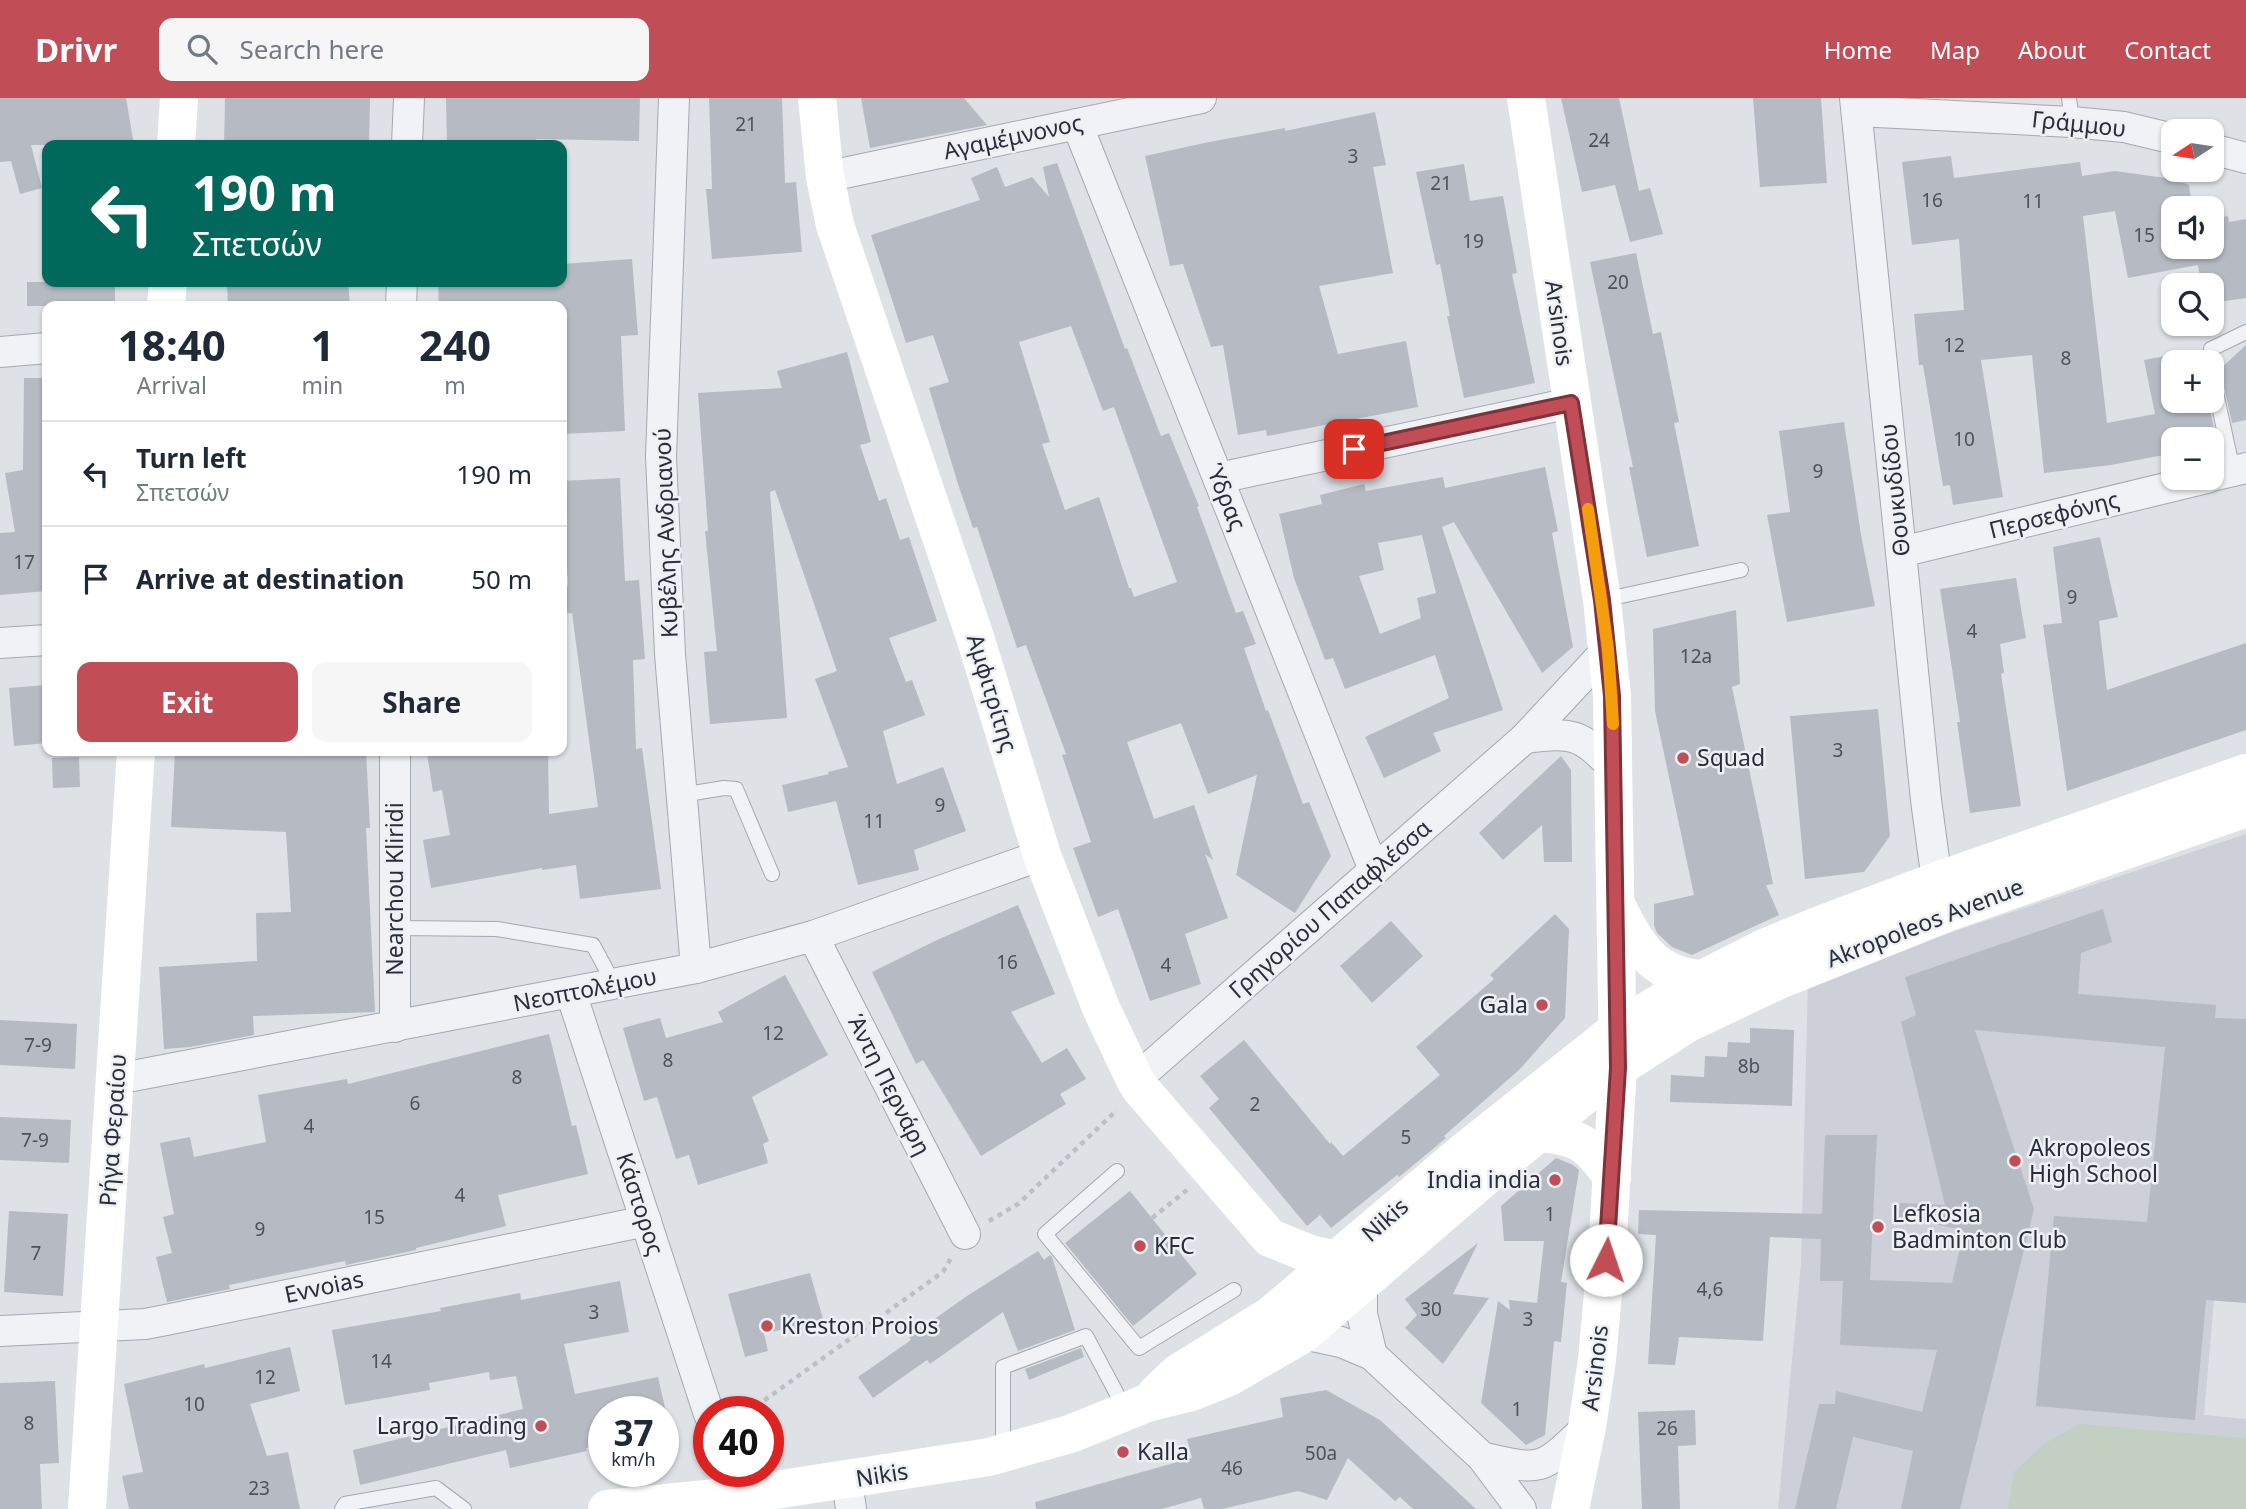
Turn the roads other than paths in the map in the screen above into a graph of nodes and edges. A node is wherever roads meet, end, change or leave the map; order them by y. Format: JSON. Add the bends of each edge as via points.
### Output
{"nodes":[{"id":1,"x":179,"y":98,"type":"edge"},
{"id":2,"x":409,"y":98,"type":"edge"},
{"id":3,"x":674,"y":98,"type":"edge"},
{"id":4,"x":817,"y":98,"type":"edge"},
{"id":5,"x":1201,"y":98,"type":"edge"},
{"id":6,"x":1526,"y":98,"type":"edge"},
{"id":7,"x":1856,"y":105,"type":"edge"},
{"id":8,"x":2070,"y":110,"type":"edge"},
{"id":9,"x":1077,"y":124,"type":"junction"},
{"id":10,"x":2161,"y":136,"type":"edge"},
{"id":11,"x":176,"y":140,"type":"edge"},
{"id":12,"x":407,"y":140,"type":"edge"},
{"id":13,"x":2224,"y":152,"type":"edge"},
{"id":14,"x":2246,"y":158,"type":"edge"},
{"id":15,"x":825,"y":177,"type":"junction"},
{"id":16,"x":2246,"y":332,"type":"edge"},
{"id":17,"x":42,"y":348,"type":"edge"},
{"id":18,"x":2211,"y":350,"type":"edge"},
{"id":19,"x":0,"y":352,"type":"edge"},
{"id":20,"x":1571,"y":403,"type":"junction"},
{"id":21,"x":2217,"y":413,"type":"edge"},
{"id":22,"x":2225,"y":473,"type":"edge"},
{"id":23,"x":1219,"y":478,"type":"junction"},
{"id":24,"x":1901,"y":552,"type":"junction"},
{"id":25,"x":1741,"y":570,"type":"dead end"},
{"id":26,"x":1602,"y":600,"type":"junction"},
{"id":27,"x":42,"y":640,"type":"edge"},
{"id":28,"x":0,"y":643,"type":"edge"},
{"id":29,"x":1608,"y":649,"type":"junction"},
{"id":30,"x":1525,"y":738,"type":"junction"},
{"id":31,"x":136,"y":756,"type":"edge"},
{"id":32,"x":395,"y":756,"type":"edge"},
{"id":33,"x":1613,"y":767,"type":"junction"},
{"id":34,"x":2246,"y":773,"type":"edge"},
{"id":35,"x":681,"y":795,"type":"junction"},
{"id":36,"x":2246,"y":808,"type":"edge"},
{"id":37,"x":1042,"y":855,"type":"junction"},
{"id":38,"x":1374,"y":870,"type":"junction"},
{"id":39,"x":772,"y":874,"type":"dead end"},
{"id":40,"x":1937,"y":881,"type":"junction"},
{"id":41,"x":1615,"y":902,"type":"junction"},
{"id":42,"x":395,"y":928,"type":"junction"},
{"id":43,"x":813,"y":936,"type":"junction"},
{"id":44,"x":696,"y":968,"type":"junction"},
{"id":45,"x":1702,"y":979,"type":"junction"},
{"id":46,"x":614,"y":985,"type":"junction"},
{"id":47,"x":571,"y":993,"type":"junction"},
{"id":48,"x":395,"y":1027,"type":"junction"},
{"id":49,"x":1618,"y":1029,"type":"junction"},
{"id":50,"x":1618,"y":1068,"type":"junction"},
{"id":51,"x":117,"y":1079,"type":"junction"},
{"id":52,"x":1135,"y":1080,"type":"junction"},
{"id":53,"x":1539,"y":1133,"type":"junction"},
{"id":54,"x":1118,"y":1171,"type":"dead end"},
{"id":55,"x":1612,"y":1177,"type":"junction"},
{"id":56,"x":646,"y":1221,"type":"junction"},
{"id":57,"x":965,"y":1234,"type":"dead end"},
{"id":58,"x":1270,"y":1238,"type":"junction"},
{"id":59,"x":1350,"y":1273,"type":"junction"},
{"id":60,"x":1234,"y":1290,"type":"dead end"},
{"id":61,"x":1287,"y":1325,"type":"junction"},
{"id":62,"x":98,"y":1326,"type":"junction"},
{"id":63,"x":0,"y":1331,"type":"edge"},
{"id":64,"x":1371,"y":1354,"type":"junction"},
{"id":65,"x":703,"y":1396,"type":"edge"},
{"id":66,"x":1137,"y":1407,"type":"junction"},
{"id":67,"x":1587,"y":1427,"type":"junction"},
{"id":68,"x":1003,"y":1453,"type":"junction"},
{"id":69,"x":1482,"y":1457,"type":"junction"},
{"id":70,"x":717,"y":1487,"type":"edge"},
{"id":71,"x":764,"y":1487,"type":"edge"},
{"id":72,"x":849,"y":1495,"type":"edge"},
{"id":73,"x":87,"y":1509,"type":"edge"},
{"id":74,"x":342,"y":1509,"type":"edge"},
{"id":75,"x":464,"y":1509,"type":"edge"},
{"id":76,"x":607,"y":1509,"type":"edge"},
{"id":77,"x":1521,"y":1509,"type":"edge"},
{"id":78,"x":1570,"y":1509,"type":"edge"}],
"edges":[{"from":1,"to":11,"type":"main road"},
{"from":2,"to":12,"type":"street"},
{"from":3,"to":35,"type":"street","name":"Κυβέλης Ανδριανού","via":[[662,457]]},
{"from":4,"to":15,"type":"main road","name":"Αμφιτρίτης"},
{"from":5,"to":9,"type":"street","name":"Αγαμέμνονος"},
{"from":6,"to":20,"type":"main road","name":"Arsinois"},
{"from":7,"to":8,"type":"street","name":"Γράμμου"},
{"from":7,"to":24,"type":"street","name":"Θουκυδίδου"},
{"from":8,"to":10,"type":"street","name":"Γράμμου"},
{"from":9,"to":15,"type":"street","name":"Αγαμέμνονος"},
{"from":9,"to":23,"type":"street","name":"Ύδρας"},
{"from":13,"to":14,"type":"street"},
{"from":15,"to":37,"type":"main road","name":"Αμφιτρίτης","via":[[845,257],[975,637]]},
{"from":16,"to":18,"type":"lane"},
{"from":17,"to":19,"type":"street"},
{"from":20,"to":23,"type":"street"},
{"from":20,"to":26,"type":"main road","name":"Arsinois"},
{"from":21,"to":22,"type":"lane"},
{"from":22,"to":24,"type":"street","name":"Περσεφόνης"},
{"from":23,"to":38,"type":"street","name":"Ύδρας"},
{"from":24,"to":40,"type":"street","name":"Θουκυδίδου"},
{"from":25,"to":26,"type":"lane"},
{"from":26,"to":29,"type":"main road","name":"Arsinois"},
{"from":27,"to":28,"type":"street"},
{"from":29,"to":30,"type":"street","name":"Γρηγορίου Παπαφλέσσα"},
{"from":29,"to":33,"type":"main road","name":"Arsinois"},
{"from":30,"to":33,"type":"street","via":[[1565,734],[1579,738]]},
{"from":30,"to":38,"type":"street","name":"Γρηγορίου Παπαφλέσσα"},
{"from":31,"to":51,"type":"main road","name":"Ρήγα Φεραίου"},
{"from":32,"to":42,"type":"street","name":"Nearchou Kliridi"},
{"from":33,"to":41,"type":"main road","name":"Arsinois"},
{"from":34,"to":40,"type":"main road","name":"Akropoleos Avenue"},
{"from":35,"to":39,"type":"lane","via":[[736,789]]},
{"from":35,"to":44,"type":"street","name":"Κυβέλης Ανδριανού"},
{"from":36,"to":50,"type":"main road","name":"Akropoleos Avenue","via":[[1950,912],[1779,980],[1688,1023]]},
{"from":37,"to":43,"type":"street","name":"Νεοπτολέμου"},
{"from":37,"to":52,"type":"main road","name":"Αμφιτρίτης","via":[[1101,1008]]},
{"from":38,"to":52,"type":"street","name":"Γρηγορίου Παπαφλέσσα"},
{"from":40,"to":45,"type":"main road","name":"Akropoleos Avenue","via":[[1790,937]]},
{"from":41,"to":45,"type":"main road","via":[[1632,936],[1657,964],[1677,976]]},
{"from":41,"to":49,"type":"main road","name":"Arsinois"},
{"from":42,"to":46,"type":"lane","via":[[497,929],[593,945]]},
{"from":42,"to":48,"type":"street","name":"Nearchou Kliridi"},
{"from":43,"to":44,"type":"street","name":"Νεοπτολέμου"},
{"from":43,"to":57,"type":"street","name":"Άντη Περνάρη"},
{"from":44,"to":46,"type":"street","name":"Νεοπτολέμου"},
{"from":45,"to":49,"type":"main road","name":"Akropoleos Avenue"},
{"from":46,"to":47,"type":"street","name":"Νεοπτολέμου"},
{"from":47,"to":48,"type":"street","name":"Νεοπτολέμου"},
{"from":47,"to":56,"type":"street","name":"Κάστορος"},
{"from":48,"to":51,"type":"street","name":"Νεοπτολέμου"},
{"from":49,"to":50,"type":"main road","name":"Arsinois"},
{"from":49,"to":59,"type":"main road","name":"Nikis","via":[[1466,1150]]},
{"from":50,"to":53,"type":"main road","name":"Nikis"},
{"from":50,"to":55,"type":"main road","name":"Arsinois"},
{"from":51,"to":62,"type":"main road","name":"Ρήγα Φεραίου"},
{"from":52,"to":58,"type":"main road","name":"Αμφιτρίτης"},
{"from":53,"to":55,"type":"main road","via":[[1581,1142]]},
{"from":53,"to":59,"type":"main road","name":"Nikis"},
{"from":54,"to":60,"type":"lane","via":[[1045,1234],[1139,1348]]},
{"from":55,"to":67,"type":"main road","name":"Arsinois"},
{"from":56,"to":62,"type":"street","name":"Evvoias","via":[[166,1320]]},
{"from":56,"to":65,"type":"street","name":"Κάστορος"},
{"from":58,"to":59,"type":"main road","name":"Αμφιτρίτης"},
{"from":58,"to":61,"type":"main road"},
{"from":59,"to":61,"type":"main road","name":"Nikis"},
{"from":59,"to":64,"type":"street"},
{"from":61,"to":64,"type":"street"},
{"from":61,"to":66,"type":"main road","name":"Nikis","via":[[1178,1373]]},
{"from":62,"to":63,"type":"street","name":"Evvoias"},
{"from":62,"to":73,"type":"main road","name":"Ρήγα Φεραίου"},
{"from":64,"to":69,"type":"street"},
{"from":66,"to":68,"type":"main road","name":"Nikis","via":[[1070,1434]]},
{"from":66,"to":68,"type":"lane","via":[[1086,1336],[1003,1367]]},
{"from":67,"to":69,"type":"street","via":[[1542,1464],[1525,1467]]},
{"from":67,"to":78,"type":"main road","name":"Arsinois"},
{"from":68,"to":72,"type":"main road","name":"Nikis"},
{"from":69,"to":77,"type":"street"},
{"from":70,"to":76,"type":"main road","name":"Nikis"},
{"from":71,"to":72,"type":"main road","name":"Nikis"},
{"from":74,"to":75,"type":"lane","via":[[345,1504],[436,1488]]}]}
